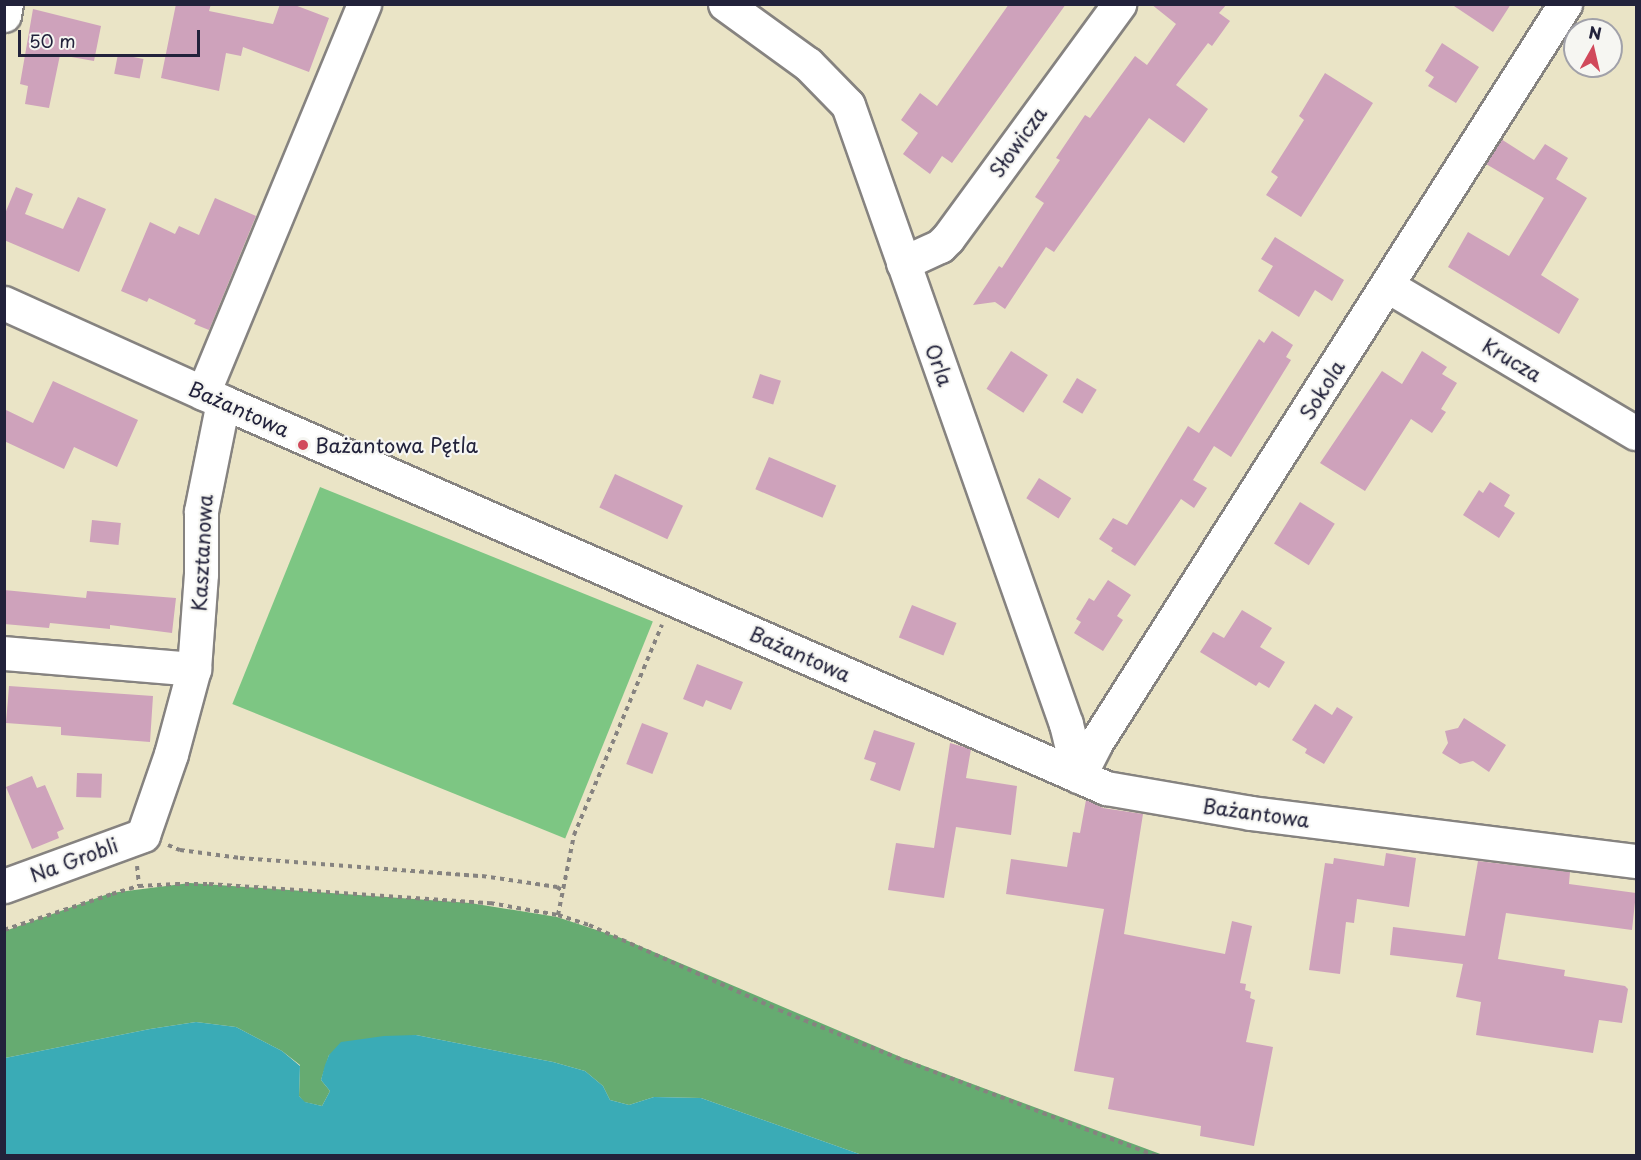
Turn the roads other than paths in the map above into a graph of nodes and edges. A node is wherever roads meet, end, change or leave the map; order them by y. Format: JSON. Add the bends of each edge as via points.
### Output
{"nodes":[{"id":1,"x":6,"y":4,"type":"edge"},
{"id":2,"x":364,"y":4,"type":"edge"},
{"id":3,"x":725,"y":4,"type":"edge"},
{"id":4,"x":1119,"y":4,"type":"edge"},
{"id":5,"x":1565,"y":4,"type":"edge"},
{"id":6,"x":4,"y":15,"type":"edge"},
{"id":7,"x":903,"y":263,"type":"junction"},
{"id":8,"x":1388,"y":286,"type":"junction"},
{"id":9,"x":4,"y":303,"type":"edge"},
{"id":10,"x":213,"y":397,"type":"junction"},
{"id":11,"x":1636,"y":433,"type":"edge"},
{"id":12,"x":4,"y":653,"type":"edge"},
{"id":13,"x":194,"y":669,"type":"junction"},
{"id":14,"x":1078,"y":776,"type":"junction"},
{"id":15,"x":143,"y":835,"type":"joint"},
{"id":16,"x":1636,"y":861,"type":"edge"},
{"id":17,"x":4,"y":886,"type":"edge"}],
"edges":[{"from":1,"to":6,"type":"street"},
{"from":2,"to":10,"type":"street","name":"Kasztanowa"},
{"from":3,"to":7,"type":"street","name":"Orla","via":[[808,64],[848,105]]},
{"from":4,"to":7,"type":"street","name":"Słowicza","via":[[948,238],[940,246]]},
{"from":5,"to":8,"type":"street","name":"Sokola"},
{"from":7,"to":14,"type":"street","name":"Orla","via":[[1066,724]]},
{"from":8,"to":11,"type":"street","name":"Krucza"},
{"from":8,"to":14,"type":"street","name":"Sokola"},
{"from":9,"to":10,"type":"street","name":"Bażantowa"},
{"from":10,"to":13,"type":"street","name":"Kasztanowa","via":[[201,511]]},
{"from":10,"to":14,"type":"street","name":"Bażantowa"},
{"from":12,"to":13,"type":"street"},
{"from":13,"to":15,"type":"street","name":"Kasztanowa"},
{"from":14,"to":16,"type":"street","name":"Bażantowa","via":[[1121,791],[1250,813]]},
{"from":15,"to":17,"type":"street","name":"Na Grobli"}]}
